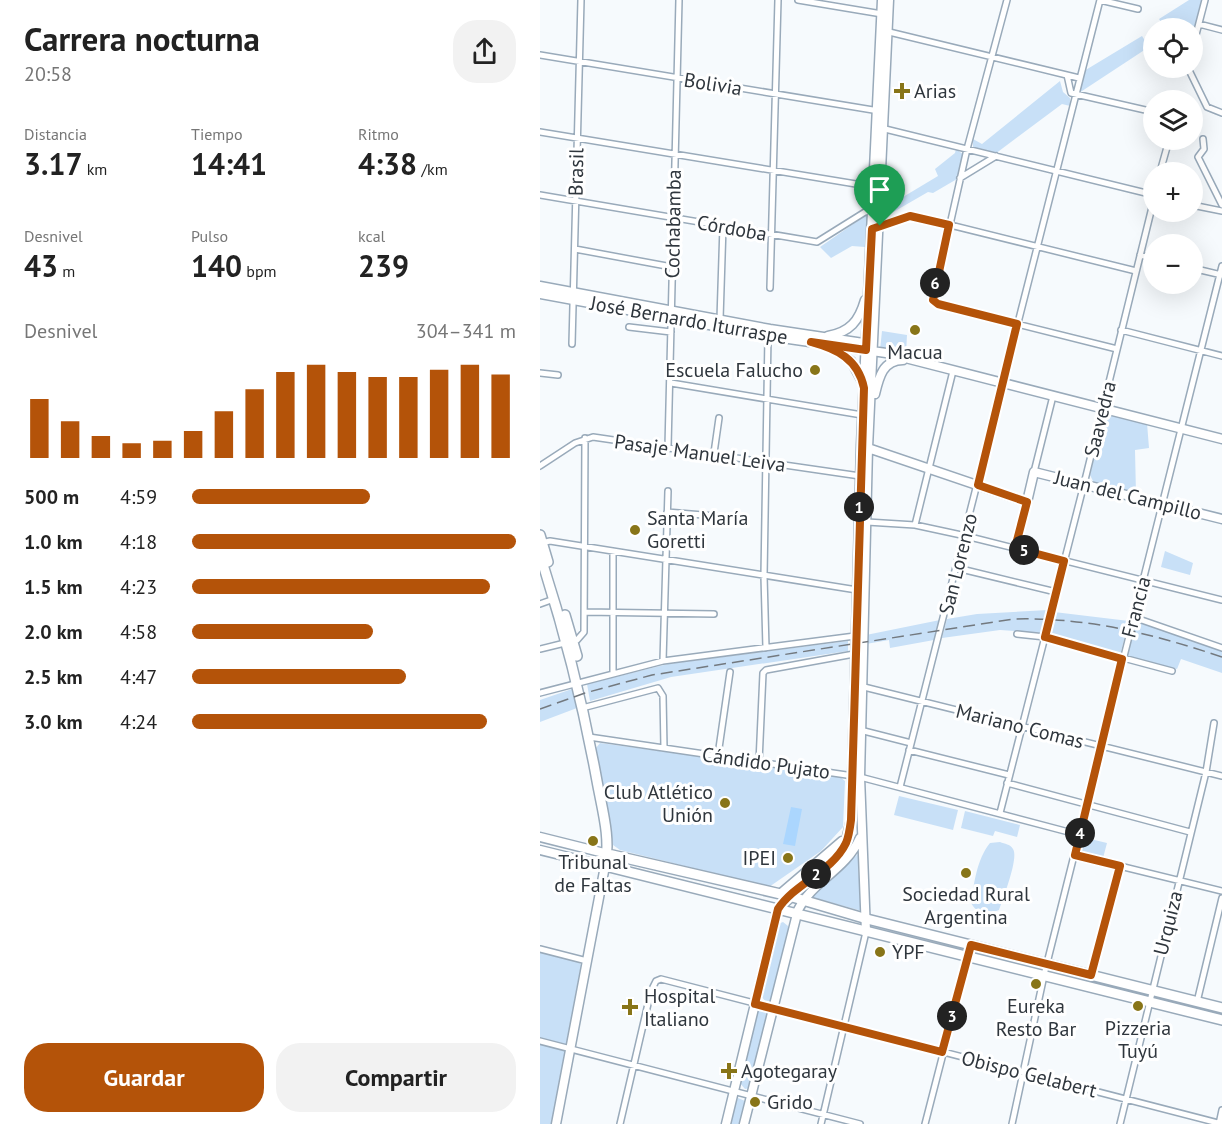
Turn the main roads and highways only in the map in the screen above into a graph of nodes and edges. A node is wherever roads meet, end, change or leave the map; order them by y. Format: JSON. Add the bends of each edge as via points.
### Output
{"nodes":[{"id":1,"x":882,"y":0,"type":"edge"},
{"id":2,"x":889,"y":0,"type":"edge"},
{"id":3,"x":885,"y":15,"type":"junction"},
{"id":4,"x":881,"y":128,"type":"junction"},
{"id":5,"x":877,"y":210,"type":"junction"},
{"id":6,"x":876,"y":228,"type":"junction"},
{"id":7,"x":869,"y":279,"type":"junction"},
{"id":8,"x":540,"y":286,"type":"edge"},
{"id":9,"x":540,"y":294,"type":"edge"},
{"id":10,"x":574,"y":296,"type":"junction"},
{"id":11,"x":671,"y":313,"type":"junction"},
{"id":12,"x":812,"y":339,"type":"junction"},
{"id":13,"x":870,"y":348,"type":"junction"},
{"id":14,"x":910,"y":360,"type":"junction"},
{"id":15,"x":864,"y":388,"type":"junction"},
{"id":16,"x":869,"y":430,"type":"junction"},
{"id":17,"x":1222,"y":439,"type":"edge"},
{"id":18,"x":864,"y":446,"type":"junction"},
{"id":19,"x":864,"y":476,"type":"junction"},
{"id":20,"x":1222,"y":519,"type":"edge"},
{"id":21,"x":541,"y":540,"type":"edge"},
{"id":22,"x":540,"y":557,"type":"edge"},
{"id":23,"x":861,"y":591,"type":"junction"},
{"id":24,"x":570,"y":641,"type":"junction"},
{"id":25,"x":580,"y":681,"type":"junction"},
{"id":26,"x":858,"y":686,"type":"junction"},
{"id":27,"x":588,"y":734,"type":"junction"},
{"id":28,"x":855,"y":776,"type":"junction"},
{"id":29,"x":861,"y":835,"type":"junction"},
{"id":30,"x":540,"y":837,"type":"edge"},
{"id":31,"x":540,"y":850,"type":"edge"},
{"id":32,"x":608,"y":854,"type":"junction"},
{"id":33,"x":605,"y":866,"type":"junction"},
{"id":34,"x":712,"y":879,"type":"junction"},
{"id":35,"x":723,"y":882,"type":"junction"},
{"id":36,"x":706,"y":892,"type":"junction"},
{"id":37,"x":717,"y":895,"type":"junction"},
{"id":38,"x":785,"y":895,"type":"junction"},
{"id":39,"x":802,"y":902,"type":"junction"},
{"id":40,"x":778,"y":909,"type":"junction"},
{"id":41,"x":796,"y":913,"type":"junction"},
{"id":42,"x":867,"y":919,"type":"junction"},
{"id":43,"x":866,"y":932,"type":"junction"},
{"id":44,"x":1222,"y":1008,"type":"edge"},
{"id":45,"x":1222,"y":1020,"type":"edge"},
{"id":46,"x":556,"y":1124,"type":"edge"},
{"id":47,"x":726,"y":1124,"type":"edge"},
{"id":48,"x":744,"y":1124,"type":"edge"}],
"edges":[{"from":1,"to":3,"type":"main road"},
{"from":2,"to":3,"type":"main road"},
{"from":3,"to":4,"type":"main road"},
{"from":4,"to":5,"type":"main road"},
{"from":4,"to":5,"type":"main road","via":[[874,188]]},
{"from":5,"to":6,"type":"main road"},
{"from":6,"to":7,"type":"main road"},
{"from":6,"to":13,"type":"main road"},
{"from":7,"to":12,"type":"main road","via":[[855,324],[840,333]]},
{"from":7,"to":13,"type":"main road"},
{"from":8,"to":10,"type":"main road","name":"José Bernardo Iturraspe"},
{"from":9,"to":10,"type":"main road","name":"José Bernardo Iturraspe"},
{"from":10,"to":11,"type":"main road","name":"José Bernardo Iturraspe"},
{"from":11,"to":12,"type":"main road","name":"José Bernardo Iturraspe"},
{"from":11,"to":12,"type":"main road","name":"José Bernardo Iturraspe","via":[[768,336]]},
{"from":12,"to":13,"type":"main road","name":"José Bernardo Iturraspe"},
{"from":12,"to":15,"type":"main road","via":[[848,358]]},
{"from":13,"to":14,"type":"main road","name":"José Bernardo Iturraspe"},
{"from":13,"to":15,"type":"main road"},
{"from":13,"to":16,"type":"main road"},
{"from":14,"to":16,"type":"main road","via":[[894,361],[882,372]]},
{"from":14,"to":17,"type":"main road","name":"José Bernardo Iturraspe"},
{"from":15,"to":18,"type":"main road"},
{"from":16,"to":18,"type":"main road"},
{"from":18,"to":19,"type":"main road"},
{"from":18,"to":20,"type":"main road","name":"Juan del Campillo","via":[[1027,502],[1034,472]]},
{"from":19,"to":23,"type":"main road"},
{"from":19,"to":23,"type":"main road","via":[[867,522]]},
{"from":21,"to":24,"type":"main road"},
{"from":22,"to":24,"type":"main road"},
{"from":23,"to":26,"type":"main road"},
{"from":23,"to":26,"type":"main road","via":[[855,636]]},
{"from":24,"to":25,"type":"main road"},
{"from":25,"to":27,"type":"main road"},
{"from":25,"to":27,"type":"main road"},
{"from":26,"to":28,"type":"main road"},
{"from":27,"to":32,"type":"main road"},
{"from":28,"to":29,"type":"main road"},
{"from":28,"to":38,"type":"main road","via":[[845,845],[833,860]]},
{"from":29,"to":39,"type":"main road","via":[[846,862]]},
{"from":29,"to":42,"type":"main road"},
{"from":30,"to":32,"type":"main road"},
{"from":31,"to":33,"type":"main road"},
{"from":32,"to":33,"type":"main road"},
{"from":32,"to":34,"type":"main road"},
{"from":33,"to":36,"type":"main road"},
{"from":33,"to":46,"type":"main road"},
{"from":34,"to":35,"type":"main road"},
{"from":34,"to":36,"type":"main road"},
{"from":35,"to":37,"type":"main road"},
{"from":35,"to":38,"type":"main road"},
{"from":36,"to":37,"type":"main road"},
{"from":37,"to":40,"type":"main road"},
{"from":38,"to":39,"type":"main road"},
{"from":38,"to":40,"type":"main road"},
{"from":39,"to":41,"type":"main road"},
{"from":39,"to":42,"type":"main road"},
{"from":40,"to":41,"type":"main road"},
{"from":40,"to":47,"type":"main road"},
{"from":41,"to":43,"type":"main road"},
{"from":41,"to":48,"type":"main road"},
{"from":42,"to":43,"type":"main road"},
{"from":42,"to":44,"type":"main road"},
{"from":43,"to":45,"type":"main road"}]}
